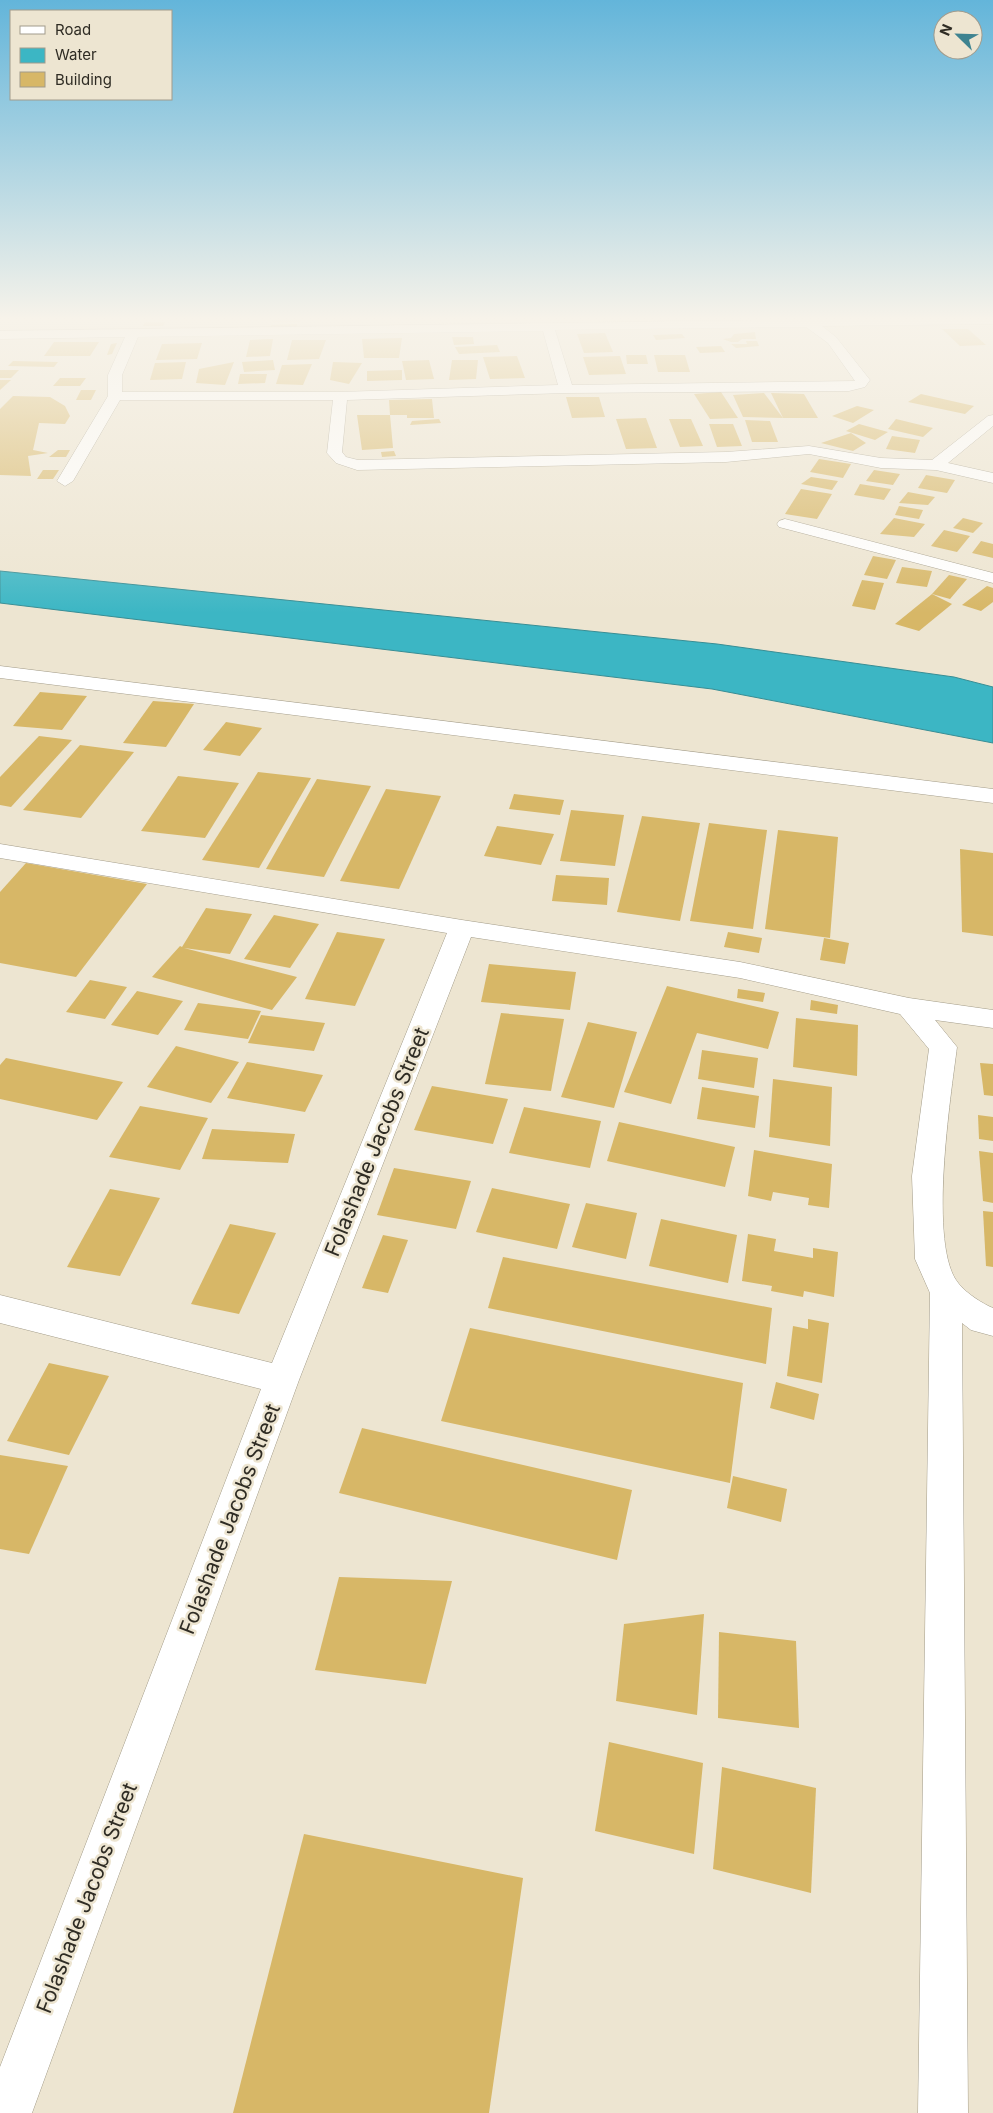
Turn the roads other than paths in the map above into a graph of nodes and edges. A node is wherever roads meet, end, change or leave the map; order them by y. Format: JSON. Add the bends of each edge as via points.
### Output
{"nodes":[{"id":1,"x":103,"y":416,"type":"edge"},
{"id":2,"x":338,"y":416,"type":"edge"},
{"id":3,"x":993,"y":419,"type":"edge"},
{"id":4,"x":936,"y":465,"type":"junction"},
{"id":5,"x":993,"y":478,"type":"edge"},
{"id":6,"x":65,"y":481,"type":"dead end"},
{"id":7,"x":785,"y":524,"type":"dead end"},
{"id":8,"x":993,"y":578,"type":"edge"},
{"id":9,"x":0,"y":672,"type":"edge"},
{"id":10,"x":993,"y":796,"type":"edge"},
{"id":11,"x":0,"y":851,"type":"edge"},
{"id":12,"x":462,"y":928,"type":"junction"},
{"id":13,"x":909,"y":1006,"type":"junction"},
{"id":14,"x":993,"y":1020,"type":"edge"},
{"id":15,"x":946,"y":1293,"type":"junction"},
{"id":16,"x":0,"y":1310,"type":"edge"},
{"id":17,"x":993,"y":1322,"type":"edge"},
{"id":18,"x":282,"y":1380,"type":"junction"},
{"id":19,"x":7,"y":2113,"type":"edge"},
{"id":20,"x":942,"y":2113,"type":"edge"}],
"edges":[{"from":1,"to":6,"type":"street"},
{"from":2,"to":4,"type":"street","via":[[334,453],[341,460],[357,465],[726,457],[809,450],[881,464]]},
{"from":3,"to":4,"type":"street"},
{"from":4,"to":5,"type":"street"},
{"from":7,"to":8,"type":"street"},
{"from":9,"to":10,"type":"street"},
{"from":11,"to":12,"type":"street"},
{"from":12,"to":13,"type":"street","via":[[740,970]]},
{"from":12,"to":18,"type":"street","name":"Folashade Jacobs Street"},
{"from":13,"to":14,"type":"street"},
{"from":13,"to":15,"type":"street","via":[[944,1047],[926,1176],[931,1259]]},
{"from":15,"to":17,"type":"street","via":[[983,1320]]},
{"from":15,"to":20,"type":"street"},
{"from":16,"to":18,"type":"street"},
{"from":18,"to":19,"type":"street","name":"Folashade Jacobs Street"}]}
